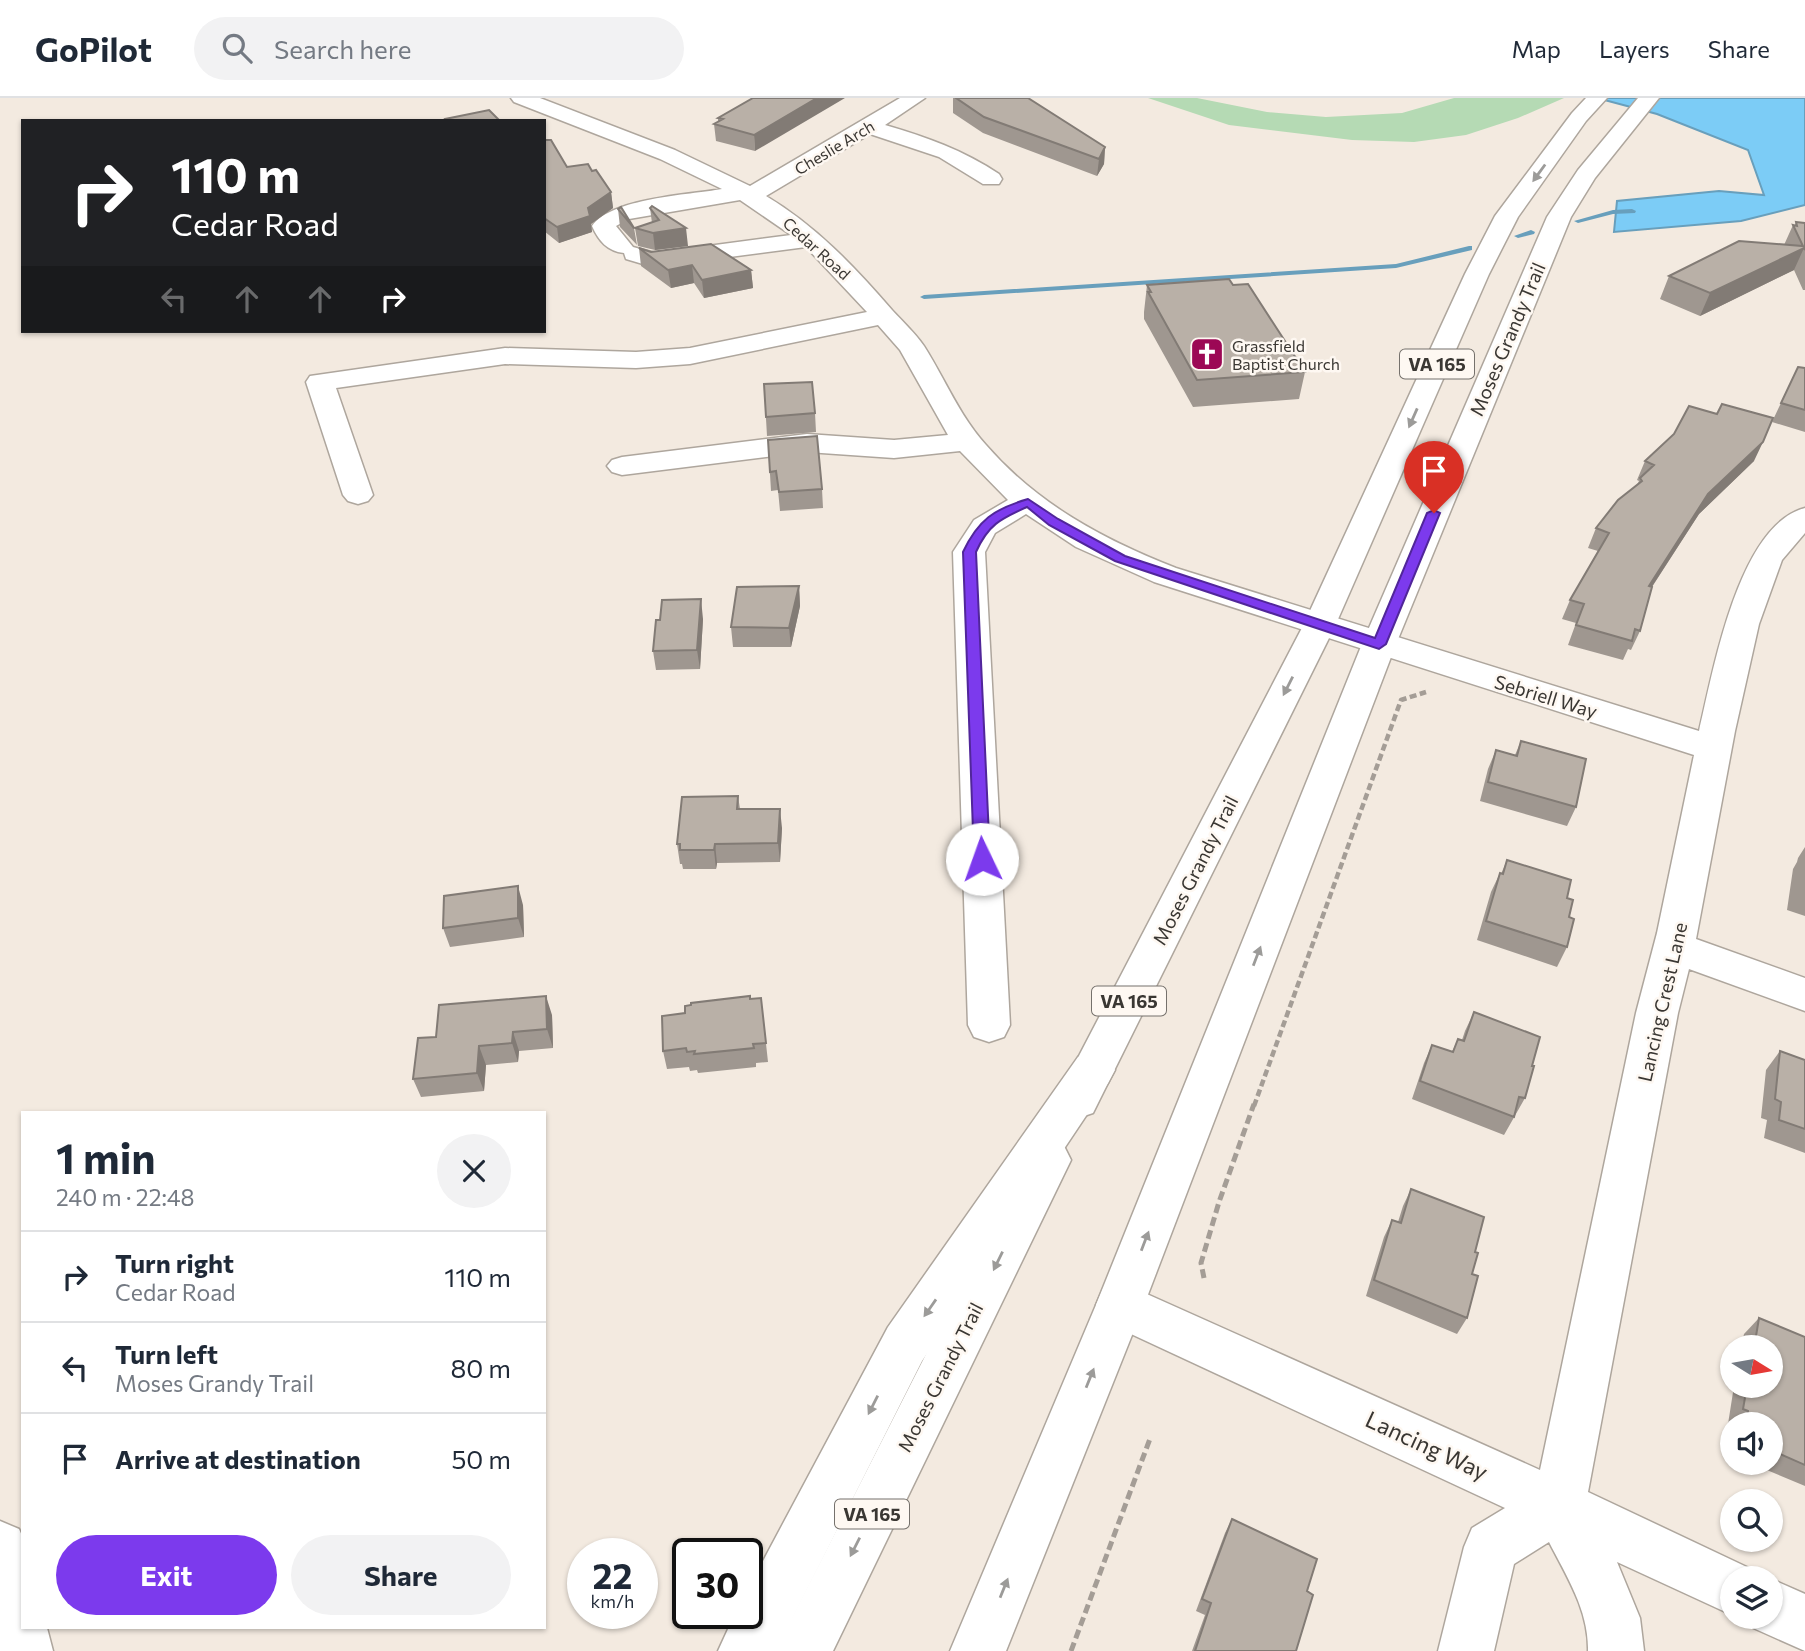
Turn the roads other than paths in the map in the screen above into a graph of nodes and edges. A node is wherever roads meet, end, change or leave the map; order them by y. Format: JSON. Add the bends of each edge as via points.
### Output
{"nodes":[{"id":1,"x":521,"y":98,"type":"edge"},
{"id":2,"x":915,"y":98,"type":"edge"},
{"id":3,"x":1597,"y":98,"type":"edge"},
{"id":4,"x":1649,"y":98,"type":"edge"},
{"id":5,"x":869,"y":127,"type":"junction"},
{"id":6,"x":991,"y":179,"type":"dead end"},
{"id":7,"x":748,"y":194,"type":"junction"},
{"id":8,"x":811,"y":239,"type":"junction"},
{"id":9,"x":884,"y":316,"type":"junction"},
{"id":10,"x":968,"y":442,"type":"junction"},
{"id":11,"x":622,"y":466,"type":"dead end"},
{"id":12,"x":358,"y":495,"type":"dead end"},
{"id":13,"x":1028,"y":502,"type":"junction"},
{"id":14,"x":1805,"y":517,"type":"edge"},
{"id":15,"x":1319,"y":625,"type":"junction"},
{"id":16,"x":1379,"y":644,"type":"junction"},
{"id":17,"x":1713,"y":748,"type":"junction"},
{"id":18,"x":1676,"y":948,"type":"junction"},
{"id":19,"x":1805,"y":995,"type":"edge"},
{"id":20,"x":989,"y":1025,"type":"dead end"},
{"id":21,"x":1093,"y":1070,"type":"junction"},
{"id":22,"x":1120,"y":1305,"type":"junction"},
{"id":23,"x":1559,"y":1506,"type":"junction"},
{"id":24,"x":0,"y":1548,"type":"edge"},
{"id":25,"x":1720,"y":1582,"type":"edge"},
{"id":26,"x":1783,"y":1613,"type":"edge"},
{"id":27,"x":1805,"y":1623,"type":"edge"},
{"id":28,"x":25,"y":1651,"type":"edge"},
{"id":29,"x":746,"y":1651,"type":"edge"},
{"id":30,"x":803,"y":1651,"type":"edge"},
{"id":31,"x":978,"y":1651,"type":"edge"},
{"id":32,"x":1466,"y":1651,"type":"edge"},
{"id":33,"x":1616,"y":1651,"type":"edge"}],
"edges":[{"from":1,"to":7,"type":"main road","name":"Cedar Road"},
{"from":2,"to":5,"type":"main road","name":"Cheslie Arch"},
{"from":3,"to":15,"type":"main road","name":"Moses Grandy Trail","number":"VA 165","one_way":true,"via":[[1507,216]]},
{"from":4,"to":16,"type":"main road","name":"Moses Grandy Trail","number":"VA 165","via":[[1586,175],[1559,217]]},
{"from":5,"to":6,"type":"main road","via":[[937,147]]},
{"from":5,"to":7,"type":"main road","name":"Cheslie Arch"},
{"from":7,"to":8,"type":"main road","name":"Cedar Road"},
{"from":7,"to":8,"type":"main road","via":[[623,213],[604,226],[610,238],[653,260]]},
{"from":8,"to":9,"type":"main road","name":"Cedar Road"},
{"from":9,"to":10,"type":"main road","name":"Cedar Road","via":[[910,346]]},
{"from":9,"to":12,"type":"main road","via":[[690,356],[636,360],[505,356],[320,382]]},
{"from":10,"to":11,"type":"main road","via":[[894,449],[807,443]]},
{"from":10,"to":13,"type":"main road","name":"Cedar Road"},
{"from":13,"to":15,"type":"main road","name":"Cedar Road","via":[[1053,522],[1120,558]]},
{"from":13,"to":20,"type":"main road","via":[[980,530],[969,552]]},
{"from":14,"to":17,"type":"main road","name":"Lancing Crest Lane","via":[[1783,535],[1755,583]]},
{"from":15,"to":16,"type":"main road","name":"Cedar Road"},
{"from":15,"to":21,"type":"main road","name":"Moses Grandy Trail","number":"VA 165","one_way":true},
{"from":16,"to":17,"type":"main road","name":"Sebriell Way"},
{"from":22,"to":16,"type":"main road","name":"Moses Grandy Trail","number":"VA 165","one_way":true},
{"from":17,"to":18,"type":"main road","name":"Lancing Crest Lane"},
{"from":18,"to":19,"type":"main road"},
{"from":18,"to":23,"type":"main road","name":"Lancing Crest Lane","via":[[1657,1013]]},
{"from":21,"to":29,"type":"main road","one_way":true,"via":[[905,1344]]},
{"from":21,"to":30,"type":"main road","name":"Moses Grandy Trail","number":"VA 165","one_way":true},
{"from":22,"to":23,"type":"main road","name":"Lancing Way"},
{"from":31,"to":22,"type":"main road","name":"Moses Grandy Trail","number":"VA 165","one_way":true},
{"from":23,"to":25,"type":"main road","name":"Lancing Way"},
{"from":23,"to":32,"type":"main road","via":[[1491,1548]]},
{"from":23,"to":33,"type":"main road","via":[[1609,1606],[1618,1641]]},
{"from":24,"to":28,"type":"main road"},
{"from":26,"to":27,"type":"main road"}]}
